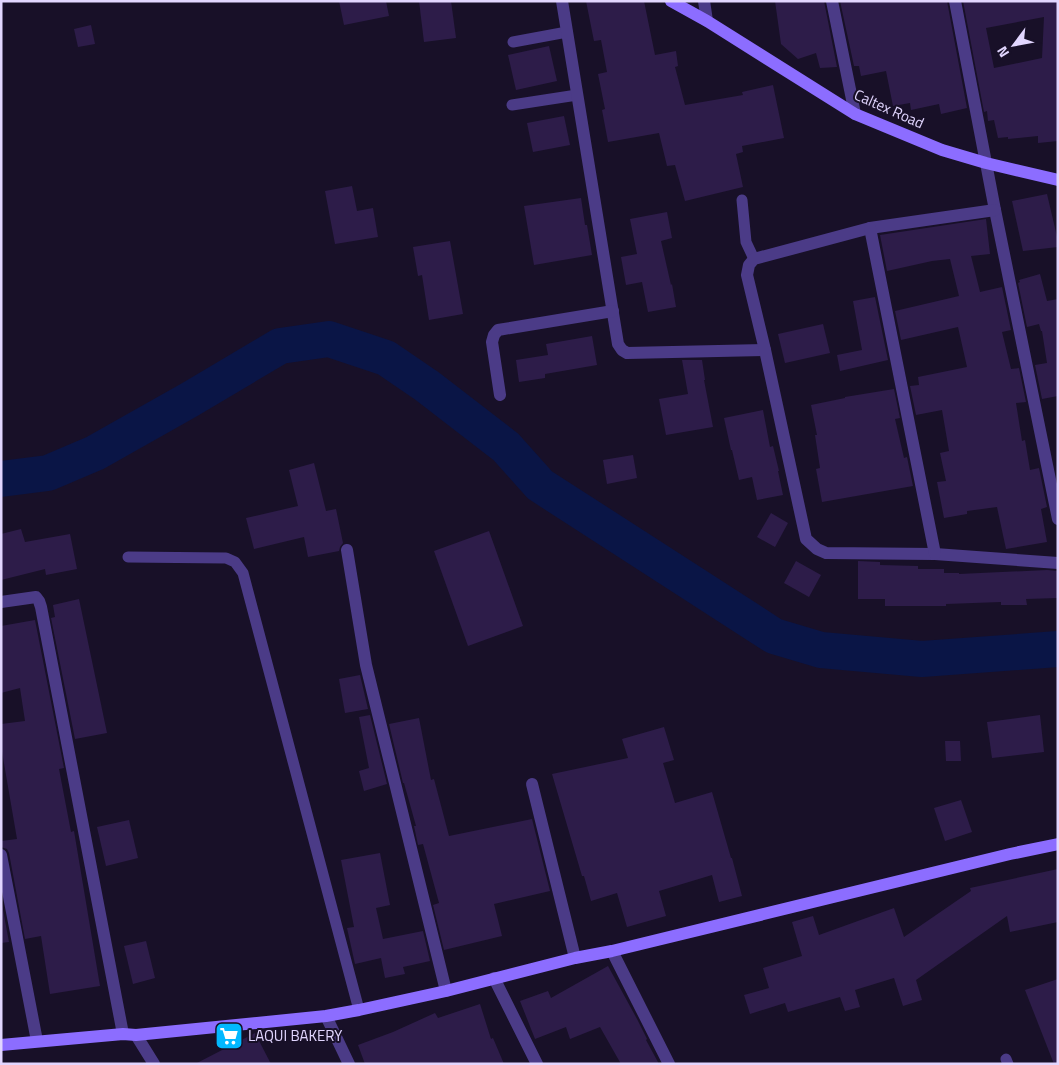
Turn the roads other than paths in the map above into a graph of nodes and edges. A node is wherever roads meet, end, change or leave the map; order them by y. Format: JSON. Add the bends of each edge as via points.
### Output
{"nodes":[{"id":1,"x":562,"y":1,"type":"edge"},
{"id":2,"x":672,"y":1,"type":"edge"},
{"id":3,"x":704,"y":1,"type":"edge"},
{"id":4,"x":832,"y":1,"type":"edge"},
{"id":5,"x":955,"y":1,"type":"edge"},
{"id":6,"x":707,"y":21,"type":"junction"},
{"id":7,"x":567,"y":32,"type":"junction"},
{"id":8,"x":513,"y":42,"type":"dead end"},
{"id":9,"x":577,"y":95,"type":"junction"},
{"id":10,"x":512,"y":105,"type":"dead end"},
{"id":11,"x":855,"y":114,"type":"junction"},
{"id":12,"x":986,"y":163,"type":"junction"},
{"id":13,"x":1058,"y":180,"type":"edge"},
{"id":14,"x":742,"y":200,"type":"dead end"},
{"id":15,"x":995,"y":210,"type":"junction"},
{"id":16,"x":870,"y":228,"type":"junction"},
{"id":17,"x":754,"y":259,"type":"junction"},
{"id":18,"x":613,"y":311,"type":"junction"},
{"id":19,"x":765,"y":350,"type":"junction"},
{"id":20,"x":500,"y":395,"type":"dead end"},
{"id":21,"x":1058,"y":519,"type":"edge"},
{"id":22,"x":347,"y":550,"type":"dead end"},
{"id":23,"x":935,"y":554,"type":"junction"},
{"id":24,"x":128,"y":557,"type":"dead end"},
{"id":25,"x":1058,"y":563,"type":"edge"},
{"id":26,"x":1,"y":602,"type":"edge"},
{"id":27,"x":532,"y":784,"type":"dead end"},
{"id":28,"x":1058,"y":844,"type":"edge"},
{"id":29,"x":1,"y":856,"type":"edge"},
{"id":30,"x":612,"y":951,"type":"junction"},
{"id":31,"x":574,"y":958,"type":"junction"},
{"id":32,"x":494,"y":978,"type":"junction"},
{"id":33,"x":446,"y":991,"type":"junction"},
{"id":34,"x":359,"y":1010,"type":"junction"},
{"id":35,"x":326,"y":1016,"type":"junction"},
{"id":36,"x":129,"y":1035,"type":"junction"},
{"id":37,"x":37,"y":1042,"type":"junction"},
{"id":38,"x":1,"y":1045,"type":"edge"},
{"id":39,"x":154,"y":1064,"type":"edge"},
{"id":40,"x":349,"y":1064,"type":"edge"},
{"id":41,"x":538,"y":1064,"type":"edge"},
{"id":42,"x":669,"y":1064,"type":"edge"}],
"edges":[{"from":1,"to":7,"type":"street"},
{"from":2,"to":6,"type":"street","name":"Caltex Road"},
{"from":3,"to":6,"type":"street"},
{"from":4,"to":11,"type":"street"},
{"from":5,"to":12,"type":"street"},
{"from":6,"to":11,"type":"street","name":"Caltex Road"},
{"from":7,"to":8,"type":"lane"},
{"from":7,"to":9,"type":"street"},
{"from":9,"to":10,"type":"lane"},
{"from":9,"to":18,"type":"street"},
{"from":11,"to":12,"type":"street","name":"Caltex Road","via":[[942,150]]},
{"from":12,"to":13,"type":"street","name":"Caltex Road"},
{"from":12,"to":15,"type":"street"},
{"from":14,"to":17,"type":"lane","via":[[746,242]]},
{"from":15,"to":16,"type":"street"},
{"from":15,"to":21,"type":"street"},
{"from":16,"to":17,"type":"street"},
{"from":16,"to":23,"type":"street"},
{"from":17,"to":19,"type":"street","via":[[748,265],[747,275]]},
{"from":18,"to":19,"type":"street","via":[[618,344],[627,353]]},
{"from":18,"to":20,"type":"street","via":[[498,330],[492,342]]},
{"from":19,"to":23,"type":"street","via":[[806,539],[826,552]]},
{"from":22,"to":33,"type":"street","via":[[366,665]]},
{"from":23,"to":25,"type":"street"},
{"from":24,"to":34,"type":"lane","via":[[226,558],[235,562],[243,572]]},
{"from":26,"to":36,"type":"street","via":[[36,597],[41,607]]},
{"from":27,"to":31,"type":"street"},
{"from":28,"to":30,"type":"street"},
{"from":29,"to":37,"type":"street"},
{"from":30,"to":31,"type":"street"},
{"from":30,"to":42,"type":"street"},
{"from":31,"to":32,"type":"street"},
{"from":32,"to":33,"type":"street"},
{"from":32,"to":41,"type":"street"},
{"from":33,"to":34,"type":"street"},
{"from":34,"to":35,"type":"street"},
{"from":35,"to":36,"type":"street"},
{"from":35,"to":40,"type":"street"},
{"from":36,"to":37,"type":"street"},
{"from":36,"to":39,"type":"street"},
{"from":37,"to":38,"type":"street"}]}
